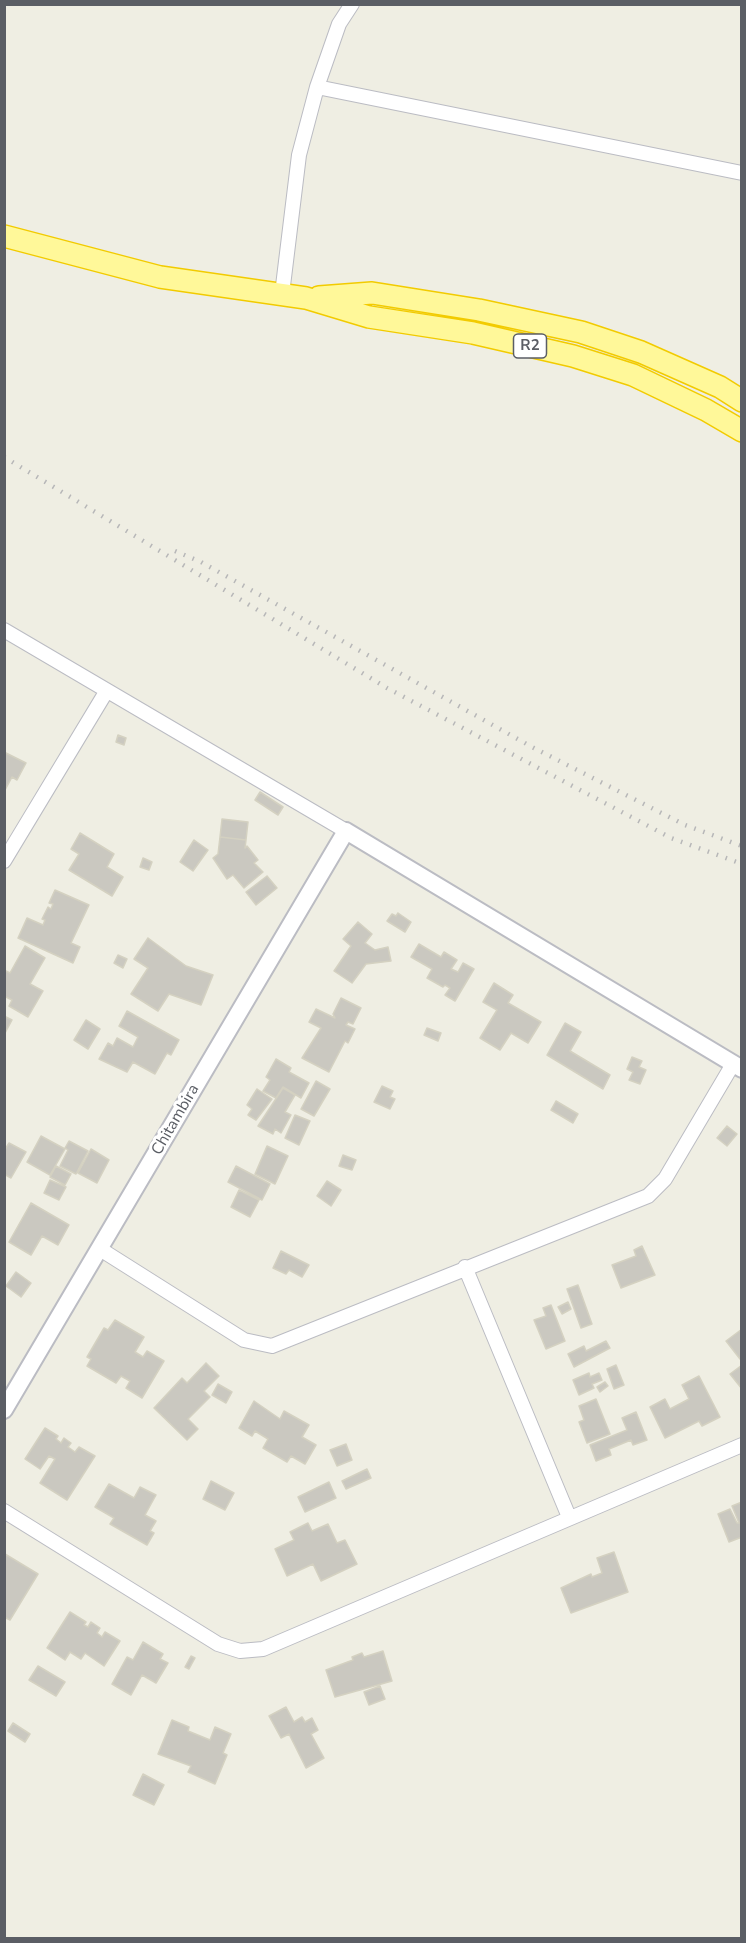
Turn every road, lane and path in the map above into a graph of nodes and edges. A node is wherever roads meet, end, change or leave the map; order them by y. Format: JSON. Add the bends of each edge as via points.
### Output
{"nodes":[{"id":1,"x":352,"y":4,"type":"edge"},
{"id":2,"x":317,"y":87,"type":"junction"},
{"id":3,"x":741,"y":173,"type":"edge"},
{"id":4,"x":4,"y":236,"type":"edge"},
{"id":5,"x":282,"y":294,"type":"junction"},
{"id":6,"x":306,"y":298,"type":"junction"},
{"id":7,"x":741,"y":401,"type":"edge"},
{"id":8,"x":741,"y":431,"type":"edge"},
{"id":9,"x":4,"y":630,"type":"edge"},
{"id":10,"x":106,"y":692,"type":"junction"},
{"id":11,"x":346,"y":831,"type":"junction"},
{"id":12,"x":4,"y":861,"type":"edge"},
{"id":13,"x":737,"y":1066,"type":"edge"},
{"id":14,"x":100,"y":1249,"type":"junction"},
{"id":15,"x":465,"y":1267,"type":"junction"},
{"id":16,"x":10,"y":1389,"type":"edge"},
{"id":17,"x":4,"y":1410,"type":"edge"},
{"id":18,"x":741,"y":1445,"type":"edge"},
{"id":19,"x":4,"y":1511,"type":"edge"},
{"id":20,"x":569,"y":1517,"type":"junction"}],
"edges":[{"from":1,"to":2,"type":"street","via":[[339,24]]},
{"from":2,"to":3,"type":"street"},
{"from":2,"to":5,"type":"street","via":[[299,155]]},
{"from":4,"to":5,"type":"highway","number":"R2","via":[[160,277]]},
{"from":5,"to":6,"type":"highway","number":"R2"},
{"from":6,"to":7,"type":"highway","number":"R2","via":[[372,293],[479,310],[581,333],[641,352],[720,387]]},
{"from":6,"to":8,"type":"highway","number":"R2","via":[[369,317],[473,333],[573,356],[633,375]]},
{"from":9,"to":10,"type":"street"},
{"from":10,"to":11,"type":"street"},
{"from":10,"to":12,"type":"street"},
{"from":11,"to":13,"type":"street"},
{"from":11,"to":14,"type":"street","name":"Chitambira"},
{"from":13,"to":15,"type":"street","via":[[653,1193]]},
{"from":14,"to":15,"type":"street","via":[[244,1340],[272,1346]]},
{"from":14,"to":16,"type":"street","name":"Chitambira"},
{"from":15,"to":20,"type":"street"},
{"from":16,"to":17,"type":"street","name":"Chitambira"},
{"from":18,"to":20,"type":"street"},
{"from":19,"to":20,"type":"street","via":[[218,1644],[240,1651],[263,1649]]}]}
